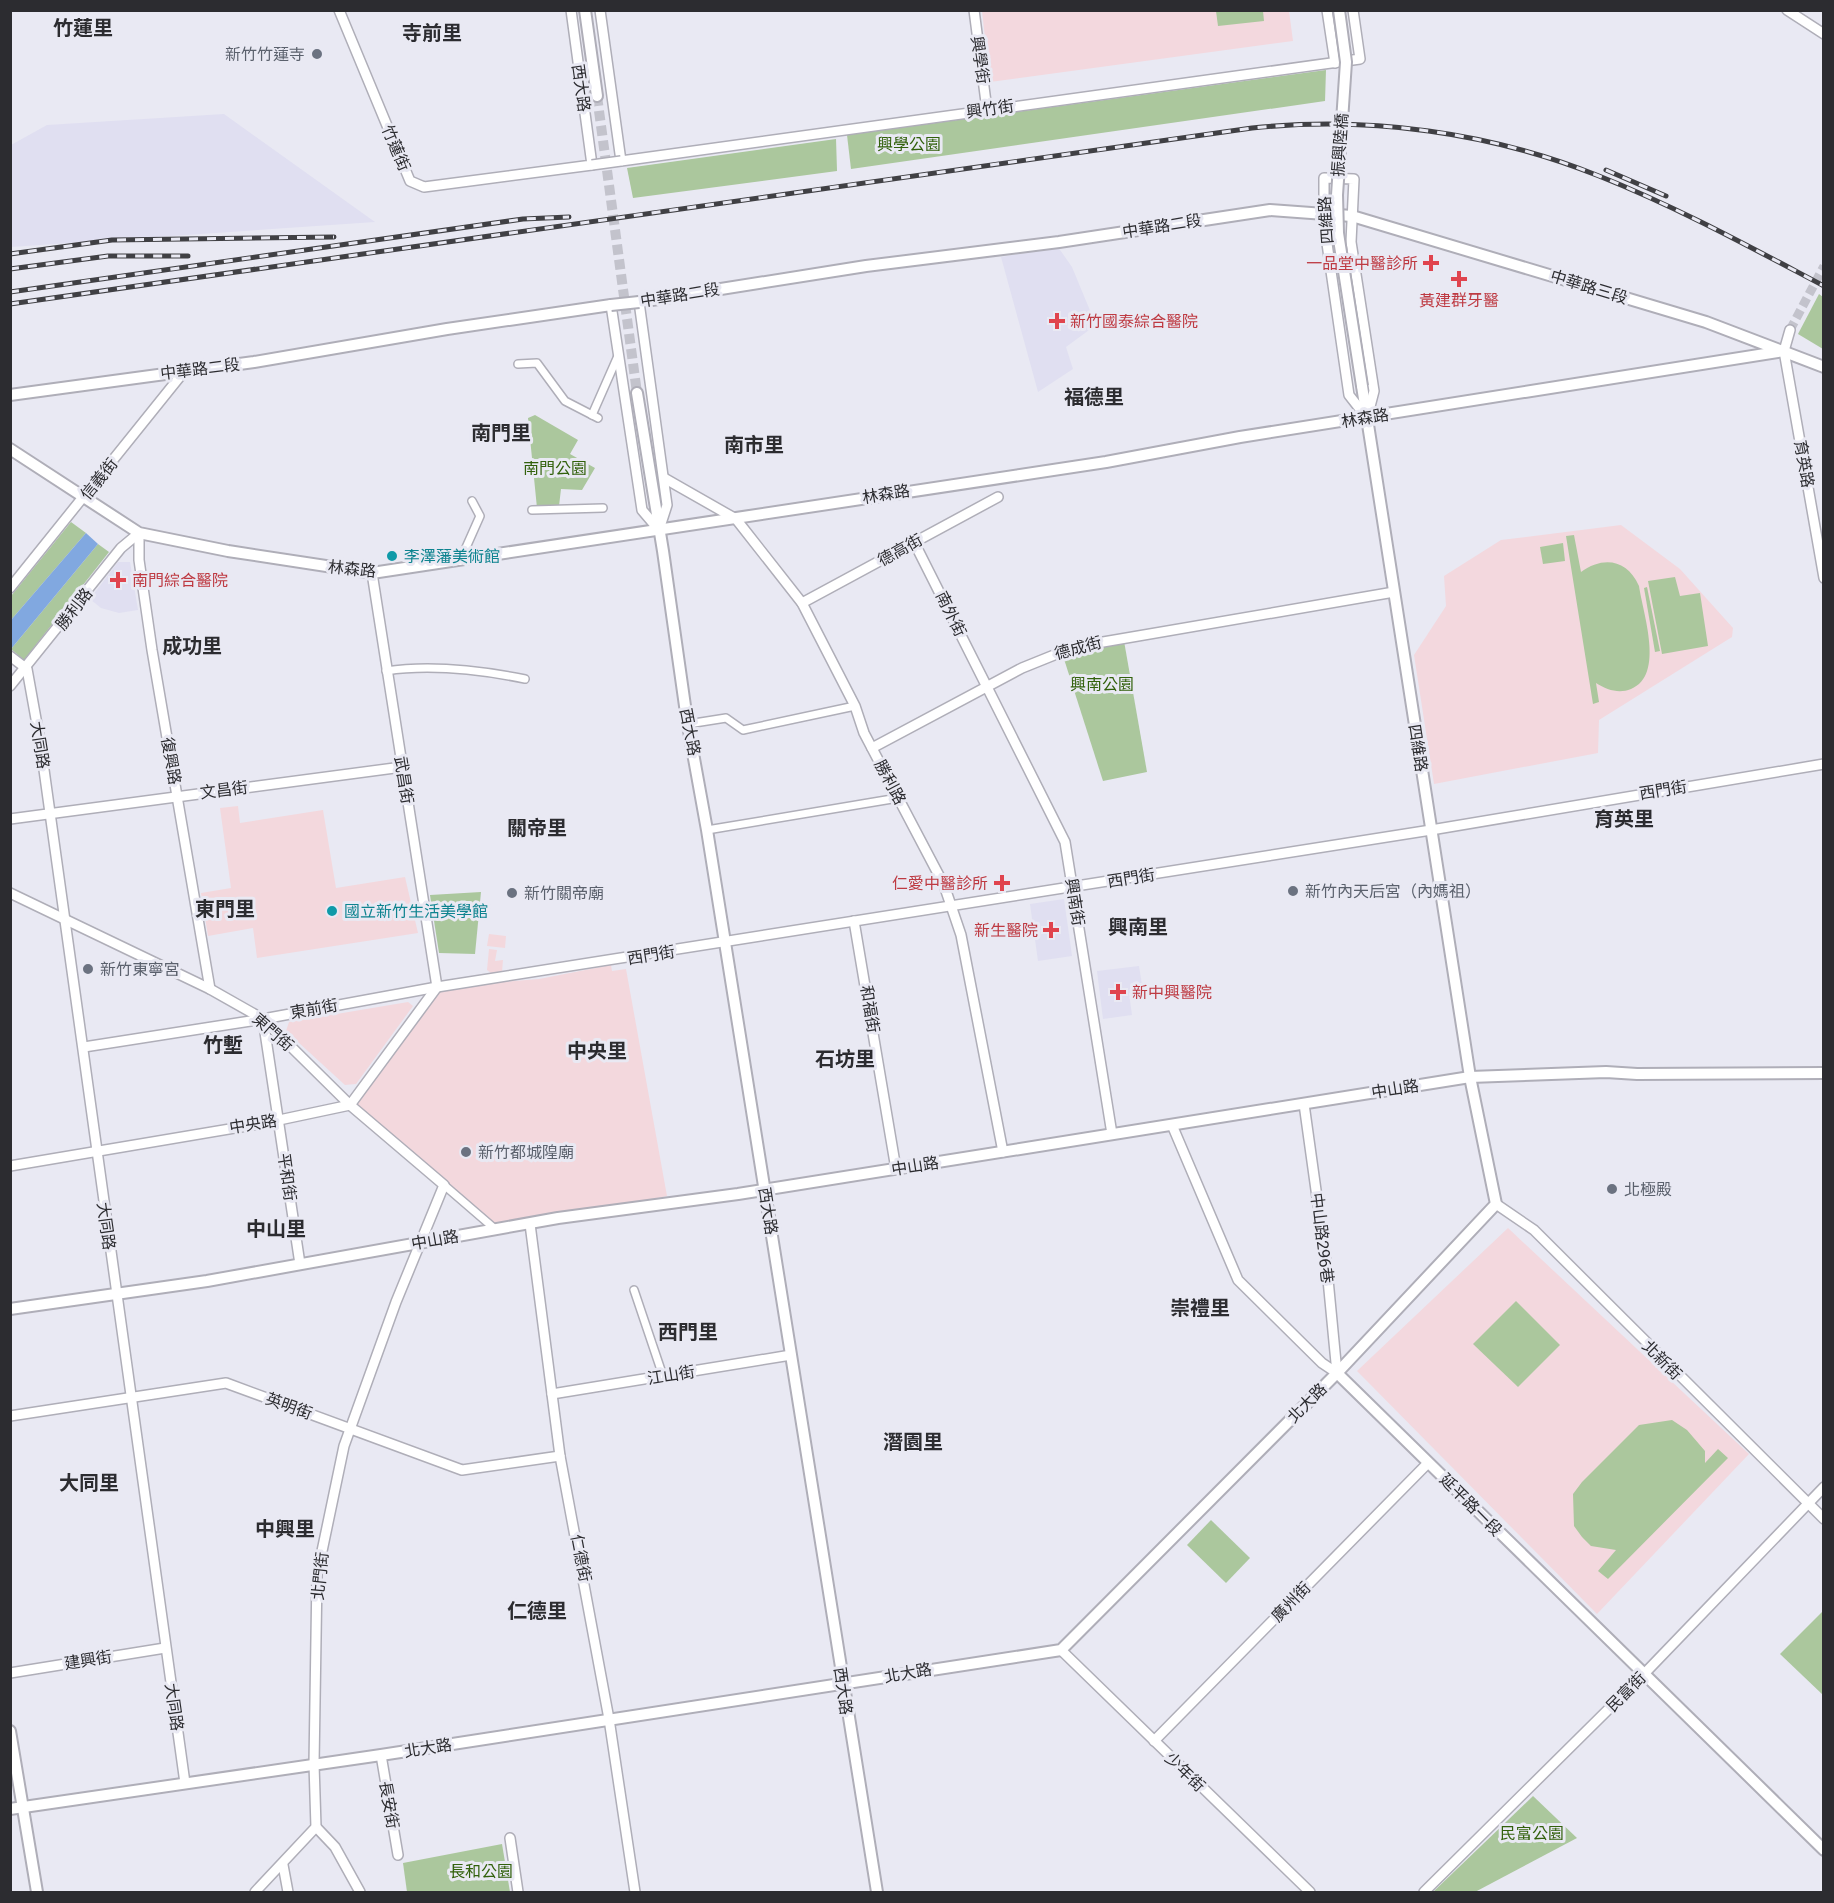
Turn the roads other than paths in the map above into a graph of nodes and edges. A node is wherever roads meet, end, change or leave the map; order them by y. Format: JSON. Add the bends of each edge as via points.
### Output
{"nodes":[{"id":1,"x":339,"y":10,"type":"edge"},
{"id":2,"x":571,"y":10,"type":"edge"},
{"id":3,"x":585,"y":10,"type":"edge"},
{"id":4,"x":600,"y":10,"type":"edge"},
{"id":5,"x":974,"y":10,"type":"edge"},
{"id":6,"x":1327,"y":10,"type":"edge"},
{"id":7,"x":1339,"y":10,"type":"edge"},
{"id":8,"x":1353,"y":10,"type":"edge"},
{"id":9,"x":1786,"y":10,"type":"edge"},
{"id":10,"x":1824,"y":34,"type":"edge"},
{"id":11,"x":1335,"y":63,"type":"junction"},
{"id":12,"x":597,"y":96,"type":"tunnel mouth"},
{"id":13,"x":987,"y":110,"type":"junction"},
{"id":14,"x":621,"y":161,"type":"junction"},
{"id":15,"x":592,"y":165,"type":"junction"},
{"id":16,"x":1323,"y":213,"type":"junction"},
{"id":17,"x":1352,"y":216,"type":"junction"},
{"id":18,"x":639,"y":302,"type":"junction"},
{"id":19,"x":611,"y":305,"type":"junction"},
{"id":20,"x":1790,"y":330,"type":"tunnel mouth"},
{"id":21,"x":1739,"y":334,"type":"junction"},
{"id":22,"x":1784,"y":351,"type":"junction"},
{"id":23,"x":618,"y":356,"type":"junction"},
{"id":24,"x":1743,"y":357,"type":"junction"},
{"id":25,"x":518,"y":364,"type":"dead end"},
{"id":26,"x":1824,"y":367,"type":"edge"},
{"id":27,"x":186,"y":369,"type":"junction"},
{"id":28,"x":1362,"y":386,"type":"joint"},
{"id":29,"x":637,"y":393,"type":"tunnel mouth"},
{"id":30,"x":10,"y":395,"type":"edge"},
{"id":31,"x":1367,"y":418,"type":"junction"},
{"id":32,"x":10,"y":449,"type":"edge"},
{"id":33,"x":664,"y":478,"type":"junction"},
{"id":34,"x":84,"y":497,"type":"junction"},
{"id":35,"x":998,"y":497,"type":"dead end"},
{"id":36,"x":472,"y":501,"type":"dead end"},
{"id":37,"x":603,"y":508,"type":"dead end"},
{"id":38,"x":532,"y":510,"type":"dead end"},
{"id":39,"x":736,"y":519,"type":"junction"},
{"id":40,"x":659,"y":530,"type":"junction"},
{"id":41,"x":139,"y":534,"type":"junction"},
{"id":42,"x":914,"y":542,"type":"junction"},
{"id":43,"x":460,"y":561,"type":"junction"},
{"id":44,"x":372,"y":573,"type":"junction"},
{"id":45,"x":1824,"y":578,"type":"edge"},
{"id":46,"x":10,"y":588,"type":"edge"},
{"id":47,"x":1394,"y":592,"type":"junction"},
{"id":48,"x":802,"y":603,"type":"junction"},
{"id":49,"x":10,"y":656,"type":"edge"},
{"id":50,"x":27,"y":669,"type":"junction"},
{"id":51,"x":386,"y":671,"type":"junction"},
{"id":52,"x":525,"y":680,"type":"dead end"},
{"id":53,"x":10,"y":686,"type":"edge"},
{"id":54,"x":986,"y":687,"type":"junction"},
{"id":55,"x":855,"y":706,"type":"junction"},
{"id":56,"x":688,"y":724,"type":"junction"},
{"id":57,"x":872,"y":748,"type":"junction"},
{"id":58,"x":1824,"y":764,"type":"edge"},
{"id":59,"x":402,"y":767,"type":"junction"},
{"id":60,"x":177,"y":796,"type":"junction"},
{"id":61,"x":898,"y":798,"type":"junction"},
{"id":62,"x":50,"y":815,"type":"junction"},
{"id":63,"x":10,"y":819,"type":"edge"},
{"id":64,"x":707,"y":830,"type":"junction"},
{"id":65,"x":1431,"y":830,"type":"junction"},
{"id":66,"x":1073,"y":887,"type":"junction"},
{"id":67,"x":10,"y":893,"type":"edge"},
{"id":68,"x":951,"y":907,"type":"junction"},
{"id":69,"x":66,"y":921,"type":"junction"},
{"id":70,"x":854,"y":921,"type":"junction"},
{"id":71,"x":724,"y":943,"type":"junction"},
{"id":72,"x":437,"y":987,"type":"junction"},
{"id":73,"x":210,"y":989,"type":"junction"},
{"id":74,"x":263,"y":1019,"type":"junction"},
{"id":75,"x":84,"y":1047,"type":"junction"},
{"id":76,"x":1824,"y":1073,"type":"edge"},
{"id":77,"x":1470,"y":1077,"type":"junction"},
{"id":78,"x":1304,"y":1104,"type":"junction"},
{"id":79,"x":350,"y":1105,"type":"junction"},
{"id":80,"x":279,"y":1120,"type":"junction"},
{"id":81,"x":1172,"y":1125,"type":"junction"},
{"id":82,"x":1112,"y":1134,"type":"junction"},
{"id":83,"x":95,"y":1150,"type":"junction"},
{"id":84,"x":1003,"y":1152,"type":"junction"},
{"id":85,"x":10,"y":1166,"type":"edge"},
{"id":86,"x":896,"y":1169,"type":"junction"},
{"id":87,"x":444,"y":1185,"type":"junction"},
{"id":88,"x":765,"y":1190,"type":"junction"},
{"id":89,"x":1497,"y":1204,"type":"junction"},
{"id":90,"x":530,"y":1224,"type":"junction"},
{"id":91,"x":495,"y":1229,"type":"junction"},
{"id":92,"x":420,"y":1243,"type":"junction"},
{"id":93,"x":300,"y":1264,"type":"junction"},
{"id":94,"x":634,"y":1290,"type":"dead end"},
{"id":95,"x":115,"y":1293,"type":"junction"},
{"id":96,"x":10,"y":1309,"type":"edge"},
{"id":97,"x":791,"y":1355,"type":"junction"},
{"id":98,"x":1337,"y":1373,"type":"junction"},
{"id":99,"x":663,"y":1376,"type":"junction"},
{"id":100,"x":552,"y":1394,"type":"junction"},
{"id":101,"x":130,"y":1398,"type":"junction"},
{"id":102,"x":10,"y":1416,"type":"edge"},
{"id":103,"x":351,"y":1428,"type":"junction"},
{"id":104,"x":560,"y":1456,"type":"junction"},
{"id":105,"x":1428,"y":1463,"type":"junction"},
{"id":106,"x":1824,"y":1487,"type":"edge"},
{"id":107,"x":1808,"y":1504,"type":"junction"},
{"id":108,"x":1824,"y":1520,"type":"edge"},
{"id":109,"x":165,"y":1648,"type":"junction"},
{"id":110,"x":1061,"y":1650,"type":"junction"},
{"id":111,"x":10,"y":1673,"type":"edge"},
{"id":112,"x":1644,"y":1674,"type":"junction"},
{"id":113,"x":843,"y":1684,"type":"junction"},
{"id":114,"x":609,"y":1719,"type":"junction"},
{"id":115,"x":10,"y":1731,"type":"edge"},
{"id":116,"x":1154,"y":1742,"type":"junction"},
{"id":117,"x":381,"y":1755,"type":"junction"},
{"id":118,"x":314,"y":1764,"type":"junction"},
{"id":119,"x":185,"y":1783,"type":"junction"},
{"id":120,"x":23,"y":1807,"type":"junction"},
{"id":121,"x":10,"y":1809,"type":"edge"},
{"id":122,"x":316,"y":1827,"type":"junction"},
{"id":123,"x":510,"y":1838,"type":"dead end"},
{"id":124,"x":1824,"y":1850,"type":"edge"},
{"id":125,"x":398,"y":1856,"type":"dead end"},
{"id":126,"x":283,"y":1865,"type":"junction"},
{"id":127,"x":37,"y":1893,"type":"edge"},
{"id":128,"x":255,"y":1893,"type":"edge"},
{"id":129,"x":288,"y":1893,"type":"edge"},
{"id":130,"x":360,"y":1893,"type":"edge"},
{"id":131,"x":518,"y":1893,"type":"edge"},
{"id":132,"x":635,"y":1893,"type":"edge"},
{"id":133,"x":876,"y":1893,"type":"edge"},
{"id":134,"x":1310,"y":1893,"type":"edge"},
{"id":135,"x":1424,"y":1893,"type":"edge"}],
"edges":[{"from":1,"to":15,"type":"street","name":"竹蓮街","via":[[410,181],[424,187]]},
{"from":2,"to":15,"type":"street","name":"西大路"},
{"from":3,"to":12,"type":"street","name":"西大路"},
{"from":4,"to":14,"type":"street","name":"西大路"},
{"from":5,"to":13,"type":"street","name":"興學街"},
{"from":6,"to":11,"type":"street"},
{"from":7,"to":28,"type":"street","name":"振興陸橋","bridge":true,"via":[[1346,62],[1338,233]]},
{"from":8,"to":11,"type":"street","name":"興竹街","via":[[1360,59]]},
{"from":9,"to":10,"type":"street"},
{"from":11,"to":13,"type":"street","name":"興竹街"},
{"from":13,"to":14,"type":"street","name":"興竹街"},
{"from":14,"to":15,"type":"street","name":"竹蓮街","bridge":true},
{"from":16,"to":17,"type":"street","name":"中華路二段"},
{"from":16,"to":17,"type":"street","name":"四維路","via":[[1324,178],[1354,179]]},
{"from":16,"to":18,"type":"street","name":"中華路二段","via":[[1270,210]]},
{"from":16,"to":31,"type":"street","name":"四維路","via":[[1349,395]]},
{"from":17,"to":21,"type":"street","name":"中華路三段"},
{"from":17,"to":31,"type":"street","name":"四維路","via":[[1351,242],[1374,391]]},
{"from":18,"to":19,"type":"street","name":"中華路二段","bridge":true},
{"from":18,"to":33,"type":"street","name":"西大路"},
{"from":19,"to":23,"type":"street","name":"西大路"},
{"from":19,"to":27,"type":"street","name":"中華路二段","via":[[254,362]]},
{"from":20,"to":22,"type":"street"},
{"from":21,"to":22,"type":"street","name":"中華路三段"},
{"from":21,"to":24,"type":"street","via":[[1751,348]]},
{"from":22,"to":24,"type":"street","name":"林森路"},
{"from":22,"to":26,"type":"street","name":"中華路三段"},
{"from":22,"to":45,"type":"street","name":"育英路"},
{"from":23,"to":25,"type":"street","via":[[595,416],[565,400],[537,363]]},
{"from":23,"to":40,"type":"street","name":"西大路","via":[[642,510]]},
{"from":24,"to":31,"type":"street","name":"林森路"},
{"from":27,"to":30,"type":"street","name":"中華路二段"},
{"from":27,"to":34,"type":"street","name":"信義街"},
{"from":28,"to":31,"type":"street","name":"四維路"},
{"from":29,"to":40,"type":"street","name":"西大路"},
{"from":31,"to":39,"type":"street","name":"林森路"},
{"from":31,"to":47,"type":"street","name":"四維路"},
{"from":32,"to":34,"type":"street","name":"林森路"},
{"from":33,"to":39,"type":"street","name":"勝利路"},
{"from":33,"to":40,"type":"street","name":"西大路","via":[[667,505]]},
{"from":34,"to":41,"type":"street","name":"林森路"},
{"from":34,"to":46,"type":"street","name":"信義街"},
{"from":35,"to":42,"type":"street","name":"德高街"},
{"from":36,"to":43,"type":"street","via":[[480,516]]},
{"from":37,"to":38,"type":"street"},
{"from":39,"to":40,"type":"street","name":"林森路"},
{"from":39,"to":48,"type":"street","name":"勝利路"},
{"from":40,"to":43,"type":"street","name":"林森路"},
{"from":40,"to":56,"type":"street","name":"西大路"},
{"from":41,"to":44,"type":"street","name":"林森路"},
{"from":41,"to":50,"type":"street","name":"勝利路","via":[[121,548]]},
{"from":41,"to":60,"type":"street","name":"復興路","via":[[139,560]]},
{"from":42,"to":48,"type":"street","name":"德高街"},
{"from":42,"to":54,"type":"street","name":"南外街"},
{"from":43,"to":44,"type":"street","name":"林森路"},
{"from":44,"to":51,"type":"street","name":"武昌街"},
{"from":47,"to":54,"type":"street","name":"德成街","via":[[1074,647]]},
{"from":47,"to":65,"type":"street","name":"四維路"},
{"from":48,"to":55,"type":"street","name":"勝利路"},
{"from":49,"to":50,"type":"street"},
{"from":50,"to":53,"type":"street","name":"勝利路"},
{"from":50,"to":62,"type":"street","name":"大同路"},
{"from":51,"to":52,"type":"street","via":[[416,667]]},
{"from":51,"to":59,"type":"street","name":"武昌街"},
{"from":54,"to":57,"type":"street","name":"德成街"},
{"from":54,"to":66,"type":"street","name":"興南街","via":[[1065,842]]},
{"from":55,"to":56,"type":"street","via":[[743,729],[726,718]]},
{"from":55,"to":57,"type":"street","name":"勝利路"},
{"from":56,"to":64,"type":"street","name":"西大路"},
{"from":57,"to":61,"type":"street","name":"勝利路"},
{"from":58,"to":65,"type":"street","name":"西門街"},
{"from":59,"to":60,"type":"street","name":"文昌街"},
{"from":59,"to":72,"type":"street","name":"武昌街"},
{"from":60,"to":62,"type":"street","name":"文昌街"},
{"from":60,"to":73,"type":"street","name":"復興路"},
{"from":61,"to":64,"type":"street"},
{"from":61,"to":68,"type":"street","name":"勝利路","via":[[944,885]]},
{"from":62,"to":63,"type":"street","name":"文昌街"},
{"from":62,"to":69,"type":"street","name":"大同路"},
{"from":64,"to":71,"type":"street","name":"西大路"},
{"from":65,"to":66,"type":"street","name":"西門街"},
{"from":65,"to":77,"type":"street","name":"四維路"},
{"from":66,"to":68,"type":"street","name":"西門街"},
{"from":66,"to":82,"type":"street","name":"興南街"},
{"from":67,"to":69,"type":"street","name":"東門街"},
{"from":68,"to":70,"type":"street","name":"西門街"},
{"from":68,"to":84,"type":"street","name":"勝利路","via":[[961,935]]},
{"from":69,"to":73,"type":"street","name":"東門街"},
{"from":69,"to":75,"type":"street","name":"大同路"},
{"from":70,"to":71,"type":"street","name":"西門街"},
{"from":70,"to":86,"type":"street","name":"和福街"},
{"from":71,"to":72,"type":"street","name":"西門街"},
{"from":71,"to":88,"type":"street","name":"西大路"},
{"from":72,"to":74,"type":"street","name":"東前街"},
{"from":72,"to":79,"type":"street"},
{"from":73,"to":74,"type":"street","name":"東門街"},
{"from":74,"to":75,"type":"street","name":"東前街"},
{"from":74,"to":79,"type":"street","name":"東門街"},
{"from":74,"to":80,"type":"street","name":"平和街"},
{"from":75,"to":83,"type":"street","name":"大同路"},
{"from":76,"to":77,"type":"street","name":"中山路","via":[[1606,1072]]},
{"from":77,"to":78,"type":"street","name":"中山路"},
{"from":77,"to":89,"type":"street"},
{"from":78,"to":81,"type":"street","name":"中山路"},
{"from":78,"to":98,"type":"street","name":"中山路296巷"},
{"from":79,"to":80,"type":"street","name":"中央路"},
{"from":79,"to":87,"type":"street","name":"東門街"},
{"from":80,"to":83,"type":"street","name":"中央路"},
{"from":80,"to":93,"type":"street","name":"平和街"},
{"from":81,"to":82,"type":"street","name":"中山路"},
{"from":81,"to":98,"type":"street","name":"延平路一段","via":[[1238,1280]]},
{"from":82,"to":84,"type":"street","name":"中山路"},
{"from":83,"to":85,"type":"street","name":"中央路"},
{"from":83,"to":95,"type":"street","name":"大同路"},
{"from":84,"to":86,"type":"street","name":"中山路"},
{"from":86,"to":88,"type":"street","name":"中山路"},
{"from":87,"to":91,"type":"street","name":"東門街"},
{"from":87,"to":92,"type":"street","name":"北門街"},
{"from":88,"to":90,"type":"street","name":"中山路"},
{"from":88,"to":97,"type":"street","name":"西大路"},
{"from":89,"to":98,"type":"street","name":"北大路"},
{"from":89,"to":107,"type":"street","name":"北新街","via":[[1533,1230]]},
{"from":90,"to":91,"type":"street","name":"中山路"},
{"from":90,"to":100,"type":"street","name":"仁德街"},
{"from":91,"to":92,"type":"street","name":"中山路"},
{"from":92,"to":93,"type":"street","name":"中山路"},
{"from":92,"to":103,"type":"street","name":"北門街"},
{"from":93,"to":95,"type":"street","name":"中山路"},
{"from":94,"to":99,"type":"street"},
{"from":95,"to":96,"type":"street","name":"中山路"},
{"from":95,"to":101,"type":"street","name":"大同路"},
{"from":97,"to":99,"type":"street","name":"江山街"},
{"from":97,"to":113,"type":"street","name":"西大路"},
{"from":98,"to":105,"type":"street","name":"延平路一段"},
{"from":98,"to":110,"type":"street","name":"北大路"},
{"from":99,"to":100,"type":"street","name":"江山街"},
{"from":100,"to":104,"type":"street","name":"仁德街"},
{"from":101,"to":102,"type":"street","name":"英明街"},
{"from":101,"to":103,"type":"street","name":"英明街","via":[[226,1383]]},
{"from":101,"to":109,"type":"street","name":"大同路"},
{"from":103,"to":104,"type":"street","name":"英明街","via":[[462,1470]]},
{"from":103,"to":118,"type":"street","name":"北門街","via":[[317,1575]]},
{"from":104,"to":114,"type":"street","name":"仁德街"},
{"from":105,"to":112,"type":"street","name":"延平路一段"},
{"from":105,"to":116,"type":"street","name":"廣州街"},
{"from":106,"to":107,"type":"street","name":"民富街"},
{"from":107,"to":108,"type":"street","name":"北新街"},
{"from":107,"to":112,"type":"street","name":"民富街"},
{"from":109,"to":111,"type":"street","name":"建興街"},
{"from":109,"to":119,"type":"street","name":"大同路"},
{"from":110,"to":113,"type":"street","name":"北大路"},
{"from":110,"to":116,"type":"street","name":"少年街"},
{"from":112,"to":124,"type":"street","name":"延平路一段"},
{"from":112,"to":135,"type":"street","name":"民富街"},
{"from":113,"to":114,"type":"street","name":"北大路"},
{"from":113,"to":133,"type":"street","name":"西大路"},
{"from":114,"to":117,"type":"street","name":"北大路"},
{"from":114,"to":132,"type":"street","name":"仁德街"},
{"from":115,"to":120,"type":"street"},
{"from":116,"to":134,"type":"street","name":"少年街"},
{"from":117,"to":118,"type":"street","name":"北大路"},
{"from":117,"to":125,"type":"street","name":"長安街"},
{"from":118,"to":119,"type":"street","name":"北大路"},
{"from":118,"to":122,"type":"street","name":"北門街"},
{"from":119,"to":120,"type":"street","name":"北大路"},
{"from":120,"to":121,"type":"street","name":"北大路"},
{"from":120,"to":127,"type":"street"},
{"from":122,"to":126,"type":"street"},
{"from":122,"to":130,"type":"street","via":[[335,1847]]},
{"from":123,"to":131,"type":"street"},
{"from":126,"to":128,"type":"street"},
{"from":126,"to":129,"type":"street"}]}
